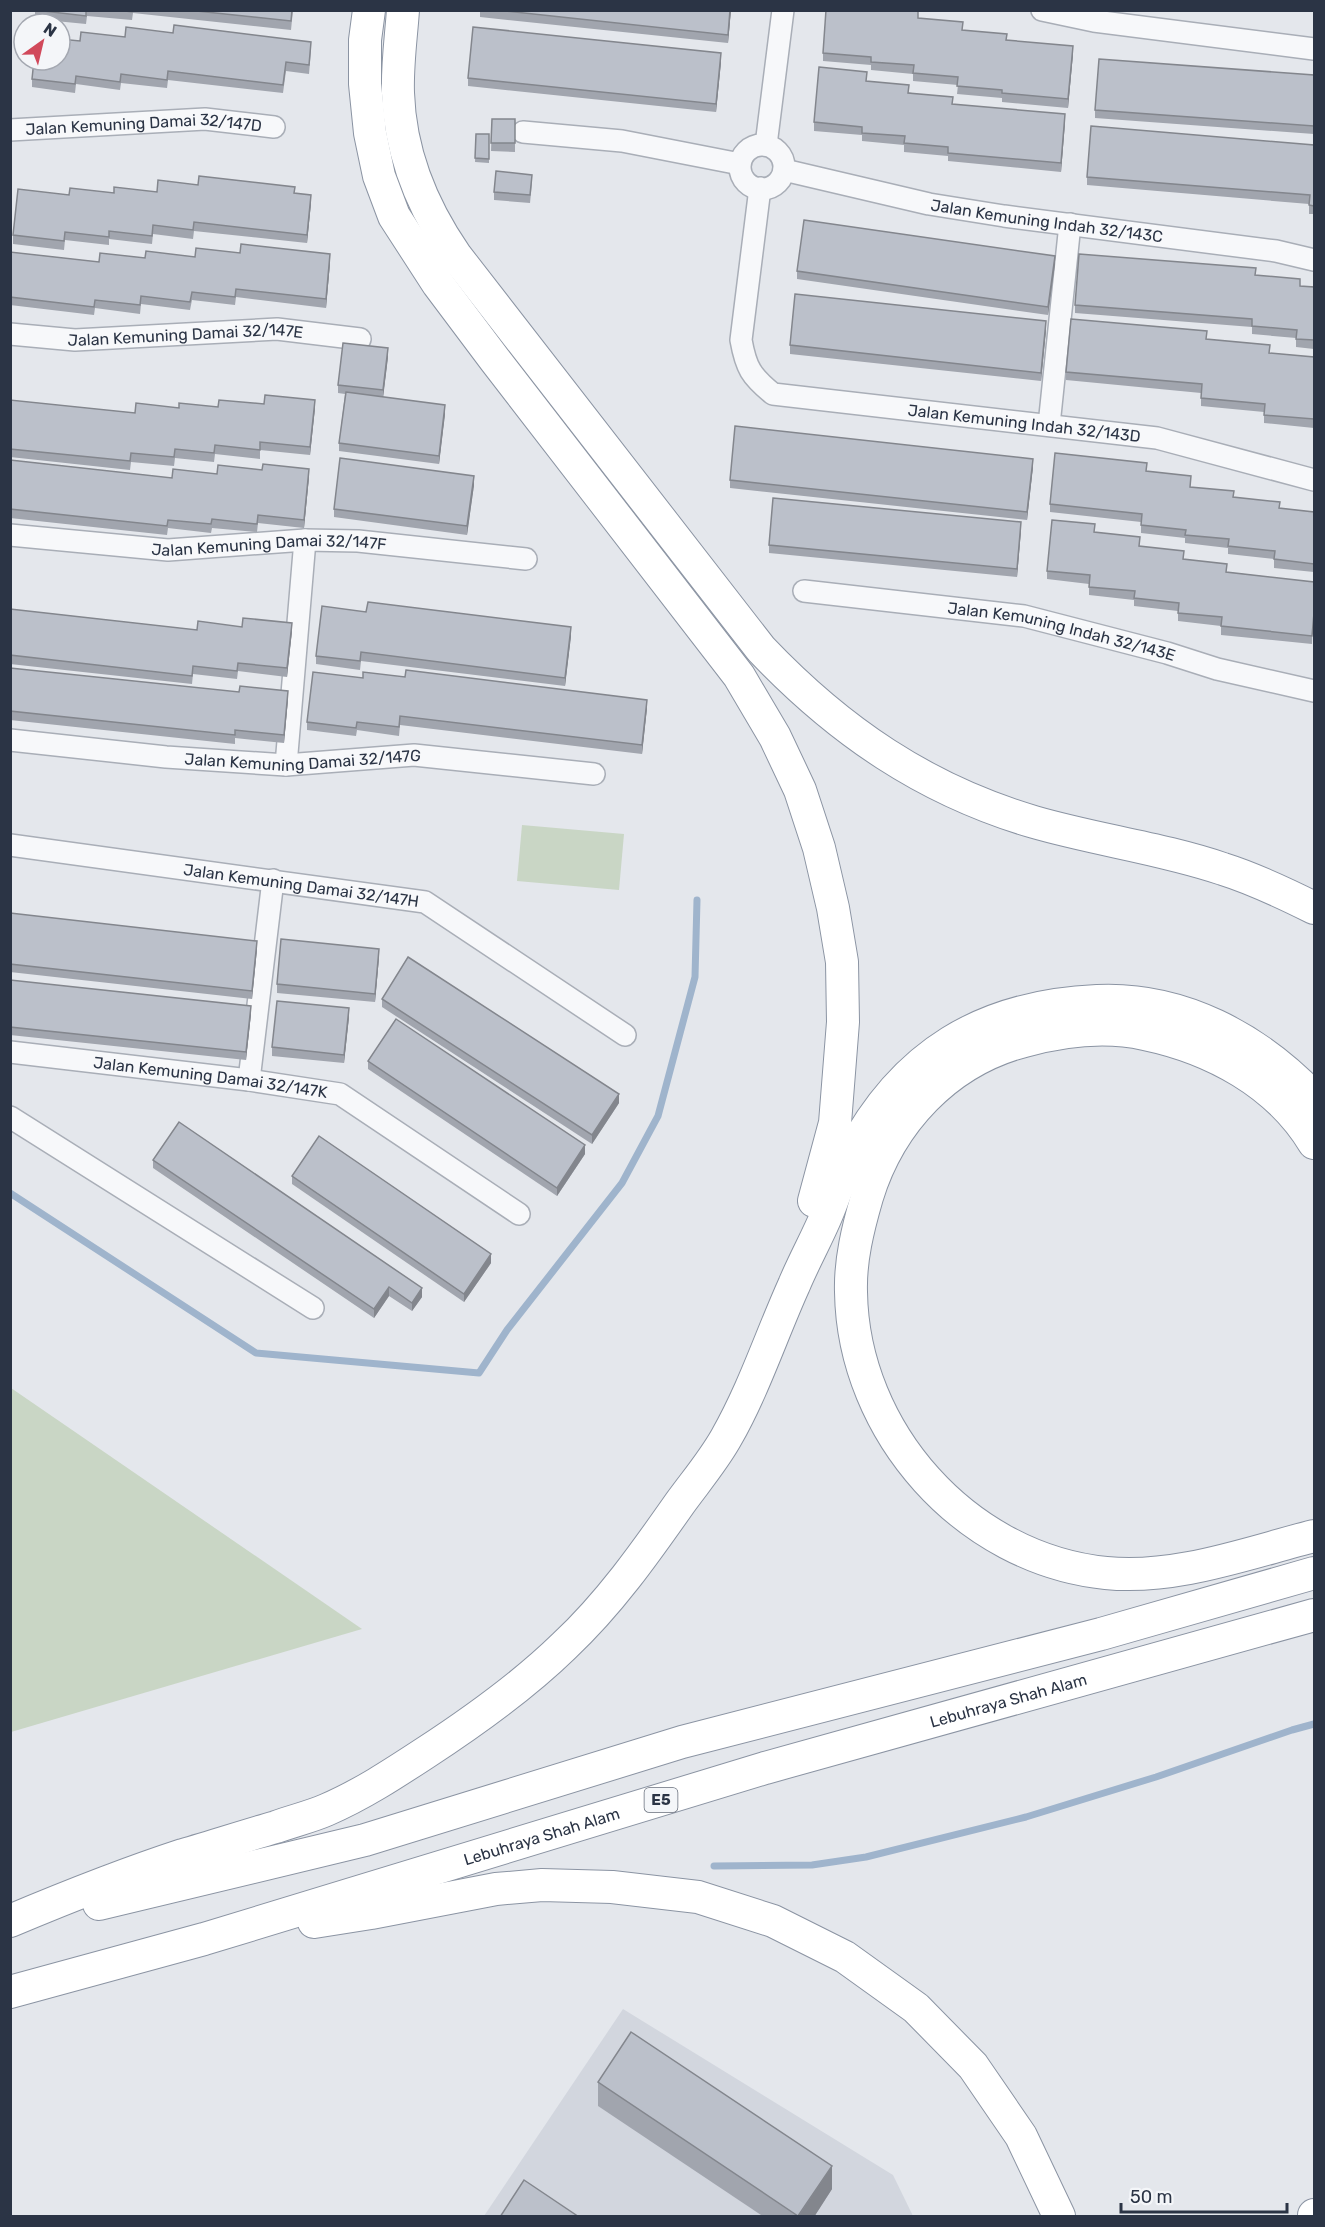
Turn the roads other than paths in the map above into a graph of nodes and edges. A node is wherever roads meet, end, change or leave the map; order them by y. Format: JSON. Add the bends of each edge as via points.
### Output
{"nodes":[{"id":1,"x":369,"y":10,"type":"edge"},
{"id":2,"x":403,"y":10,"type":"edge"},
{"id":3,"x":783,"y":10,"type":"edge"},
{"id":4,"x":1042,"y":10,"type":"edge"},
{"id":5,"x":1314,"y":49,"type":"edge"},
{"id":6,"x":274,"y":127,"type":"dead end"},
{"id":7,"x":10,"y":130,"type":"edge"},
{"id":8,"x":523,"y":132,"type":"dead end"},
{"id":9,"x":765,"y":145,"type":"junction"},
{"id":10,"x":740,"y":164,"type":"junction"},
{"id":11,"x":784,"y":170,"type":"junction"},
{"id":12,"x":760,"y":188,"type":"junction"},
{"id":13,"x":1070,"y":224,"type":"junction"},
{"id":14,"x":1314,"y":260,"type":"edge"},
{"id":15,"x":10,"y":334,"type":"edge"},
{"id":16,"x":360,"y":339,"type":"dead end"},
{"id":17,"x":1048,"y":425,"type":"junction"},
{"id":18,"x":1314,"y":480,"type":"edge"},
{"id":19,"x":10,"y":535,"type":"edge"},
{"id":20,"x":305,"y":540,"type":"junction"},
{"id":21,"x":526,"y":559,"type":"dead end"},
{"id":22,"x":804,"y":591,"type":"dead end"},
{"id":23,"x":1314,"y":691,"type":"edge"},
{"id":24,"x":10,"y":740,"type":"edge"},
{"id":25,"x":286,"y":765,"type":"junction"},
{"id":26,"x":594,"y":774,"type":"dead end"},
{"id":27,"x":10,"y":845,"type":"edge"},
{"id":28,"x":273,"y":880,"type":"junction"},
{"id":29,"x":1314,"y":908,"type":"edge"},
{"id":30,"x":626,"y":1035,"type":"dead end"},
{"id":31,"x":10,"y":1052,"type":"edge"},
{"id":32,"x":249,"y":1080,"type":"junction"},
{"id":33,"x":1314,"y":1098,"type":"edge"},
{"id":34,"x":10,"y":1118,"type":"edge"},
{"id":35,"x":1314,"y":1143,"type":"edge"},
{"id":36,"x":519,"y":1214,"type":"dead end"},
{"id":37,"x":793,"y":1287,"type":"junction"},
{"id":38,"x":313,"y":1308,"type":"dead end"},
{"id":39,"x":1314,"y":1536,"type":"edge"},
{"id":40,"x":1314,"y":1573,"type":"edge"},
{"id":41,"x":1314,"y":1615,"type":"edge"},
{"id":42,"x":10,"y":1921,"type":"edge"},
{"id":43,"x":10,"y":1926,"type":"edge"},
{"id":44,"x":204,"y":1939,"type":"junction"},
{"id":45,"x":10,"y":1992,"type":"edge"},
{"id":46,"x":1059,"y":2217,"type":"edge"}],
"edges":[{"from":1,"to":37,"type":"highway","via":[[365,84],[370,133],[379,176],[394,216],[488,351],[739,676],[800,790],[833,908],[842,962],[843,1022],[835,1123]]},
{"from":2,"to":29,"type":"highway","via":[[400,119],[413,175],[437,229],[754,640],[796,685],[864,740],[958,795],[1034,822],[1221,868],[1266,884]]},
{"from":3,"to":9,"type":"street"},
{"from":4,"to":5,"type":"street","via":[[1094,21]]},
{"from":6,"to":7,"type":"street","name":"Jalan Kemuning Damai 32/147D","via":[[205,119]]},
{"from":8,"to":10,"type":"street","via":[[622,141]]},
{"from":9,"to":10,"type":"street","via":[[752,147]]},
{"from":9,"to":11,"type":"street","via":[[778,151]]},
{"from":10,"to":12,"type":"street","via":[[747,183]]},
{"from":11,"to":12,"type":"street","via":[[778,182]]},
{"from":11,"to":13,"type":"street","name":"Jalan Kemuning Indah 32/143C","via":[[929,204]]},
{"from":12,"to":17,"type":"street","name":"Jalan Kemuning Indah 32/143D","via":[[741,340],[745,362],[755,379],[773,394]]},
{"from":13,"to":14,"type":"street","name":"Jalan Kemuning Indah 32/143C","via":[[1276,251]]},
{"from":13,"to":17,"type":"street"},
{"from":15,"to":16,"type":"street","name":"Jalan Kemuning Damai 32/147E","via":[[75,340],[277,329]]},
{"from":17,"to":18,"type":"street","name":"Jalan Kemuning Indah 32/143D","via":[[1157,438]]},
{"from":19,"to":20,"type":"street","name":"Jalan Kemuning Damai 32/147F","via":[[168,550]]},
{"from":20,"to":21,"type":"street","name":"Jalan Kemuning Damai 32/147F","via":[[358,541]]},
{"from":20,"to":25,"type":"street"},
{"from":22,"to":23,"type":"street","name":"Jalan Kemuning Indah 32/143E","via":[[1024,616],[1216,669]]},
{"from":24,"to":25,"type":"street","name":"Jalan Kemuning Damai 32/147G","via":[[166,758]]},
{"from":25,"to":26,"type":"street","name":"Jalan Kemuning Damai 32/147G","via":[[414,754]]},
{"from":27,"to":28,"type":"street","name":"Jalan Kemuning Damai 32/147H"},
{"from":28,"to":30,"type":"street","name":"Jalan Kemuning Damai 32/147H","via":[[424,902]]},
{"from":28,"to":32,"type":"street"},
{"from":31,"to":32,"type":"street","name":"Jalan Kemuning Damai 32/147K"},
{"from":32,"to":36,"type":"street","name":"Jalan Kemuning Damai 32/147K","via":[[340,1094]]},
{"from":33,"to":37,"type":"highway","via":[[1252,1046],[1216,1024],[1179,1010],[1112,1000],[1047,1004],[1011,1014],[966,1032],[918,1064],[889,1096],[849,1160]]},
{"from":34,"to":38,"type":"street"},
{"from":35,"to":39,"type":"highway","via":[[1265,1087],[1222,1060],[1173,1040],[1133,1031],[1099,1030],[1070,1031],[1009,1045],[980,1057],[932,1090],[898,1130],[875,1173],[857,1230],[851,1292],[862,1364],[879,1411],[898,1446],[927,1483],[1000,1539],[1074,1568],[1142,1573],[1185,1569]]},
{"from":37,"to":42,"type":"highway","via":[[755,1381],[725,1440],[604,1604],[519,1687],[389,1777],[324,1811],[162,1863]]},
{"from":40,"to":43,"type":"highway","via":[[1101,1634],[682,1742],[365,1840]]},
{"from":41,"to":44,"type":"highway","name":"Lebuhraya Shah Alam","number":"E5","via":[[765,1768]]},
{"from":44,"to":45,"type":"highway","name":"Lebuhraya Shah Alam","number":"E5"},
{"from":44,"to":46,"type":"highway","via":[[496,1889],[542,1885],[612,1887],[698,1897],[773,1921],[845,1957],[916,2008],[973,2066],[1021,2136]]}]}
